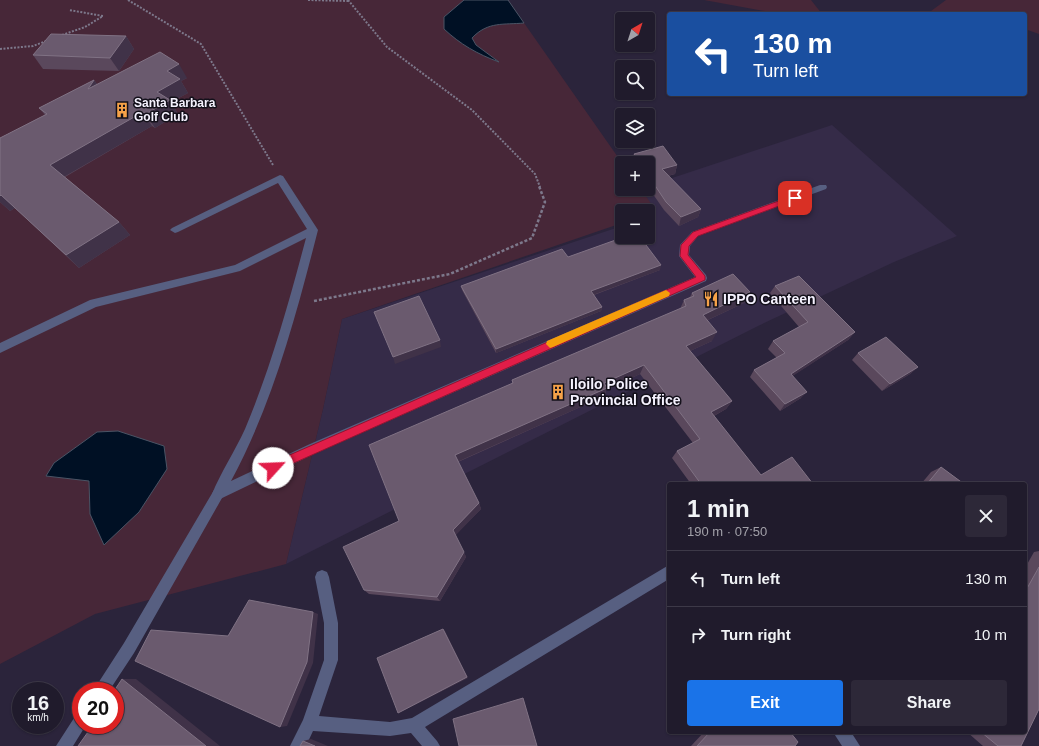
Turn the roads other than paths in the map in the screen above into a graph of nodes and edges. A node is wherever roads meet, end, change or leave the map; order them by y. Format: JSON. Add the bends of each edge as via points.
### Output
{"nodes":[{"id":1,"x":823,"y":187,"type":"dead end"},
{"id":2,"x":175,"y":230,"type":"dead end"},
{"id":3,"x":313,"y":230,"type":"junction"},
{"id":4,"x":0,"y":348,"type":"edge"},
{"id":5,"x":218,"y":494,"type":"junction"},
{"id":6,"x":667,"y":573,"type":"edge"},
{"id":7,"x":322,"y":577,"type":"dead end"},
{"id":8,"x":106,"y":682,"type":"edge"},
{"id":9,"x":309,"y":723,"type":"junction"},
{"id":10,"x":414,"y":725,"type":"junction"},
{"id":11,"x":72,"y":734,"type":"edge"},
{"id":12,"x":64,"y":746,"type":"edge"},
{"id":13,"x":298,"y":746,"type":"edge"},
{"id":14,"x":432,"y":746,"type":"edge"}],
"edges":[{"from":1,"to":5,"type":"street","via":[[695,234],[685,245],[684,256],[702,278],[314,448]]},
{"from":2,"to":3,"type":"street","via":[[280,178]]},
{"from":3,"to":4,"type":"street","via":[[237,268],[94,303]]},
{"from":3,"to":5,"type":"street","via":[[294,305],[263,396],[231,471]]},
{"from":5,"to":8,"type":"street","via":[[129,648]]},
{"from":6,"to":10,"type":"street"},
{"from":7,"to":9,"type":"street","via":[[331,623],[331,660]]},
{"from":9,"to":10,"type":"street","via":[[390,728]]},
{"from":9,"to":13,"type":"street"},
{"from":10,"to":14,"type":"street"},
{"from":11,"to":12,"type":"street"}]}
